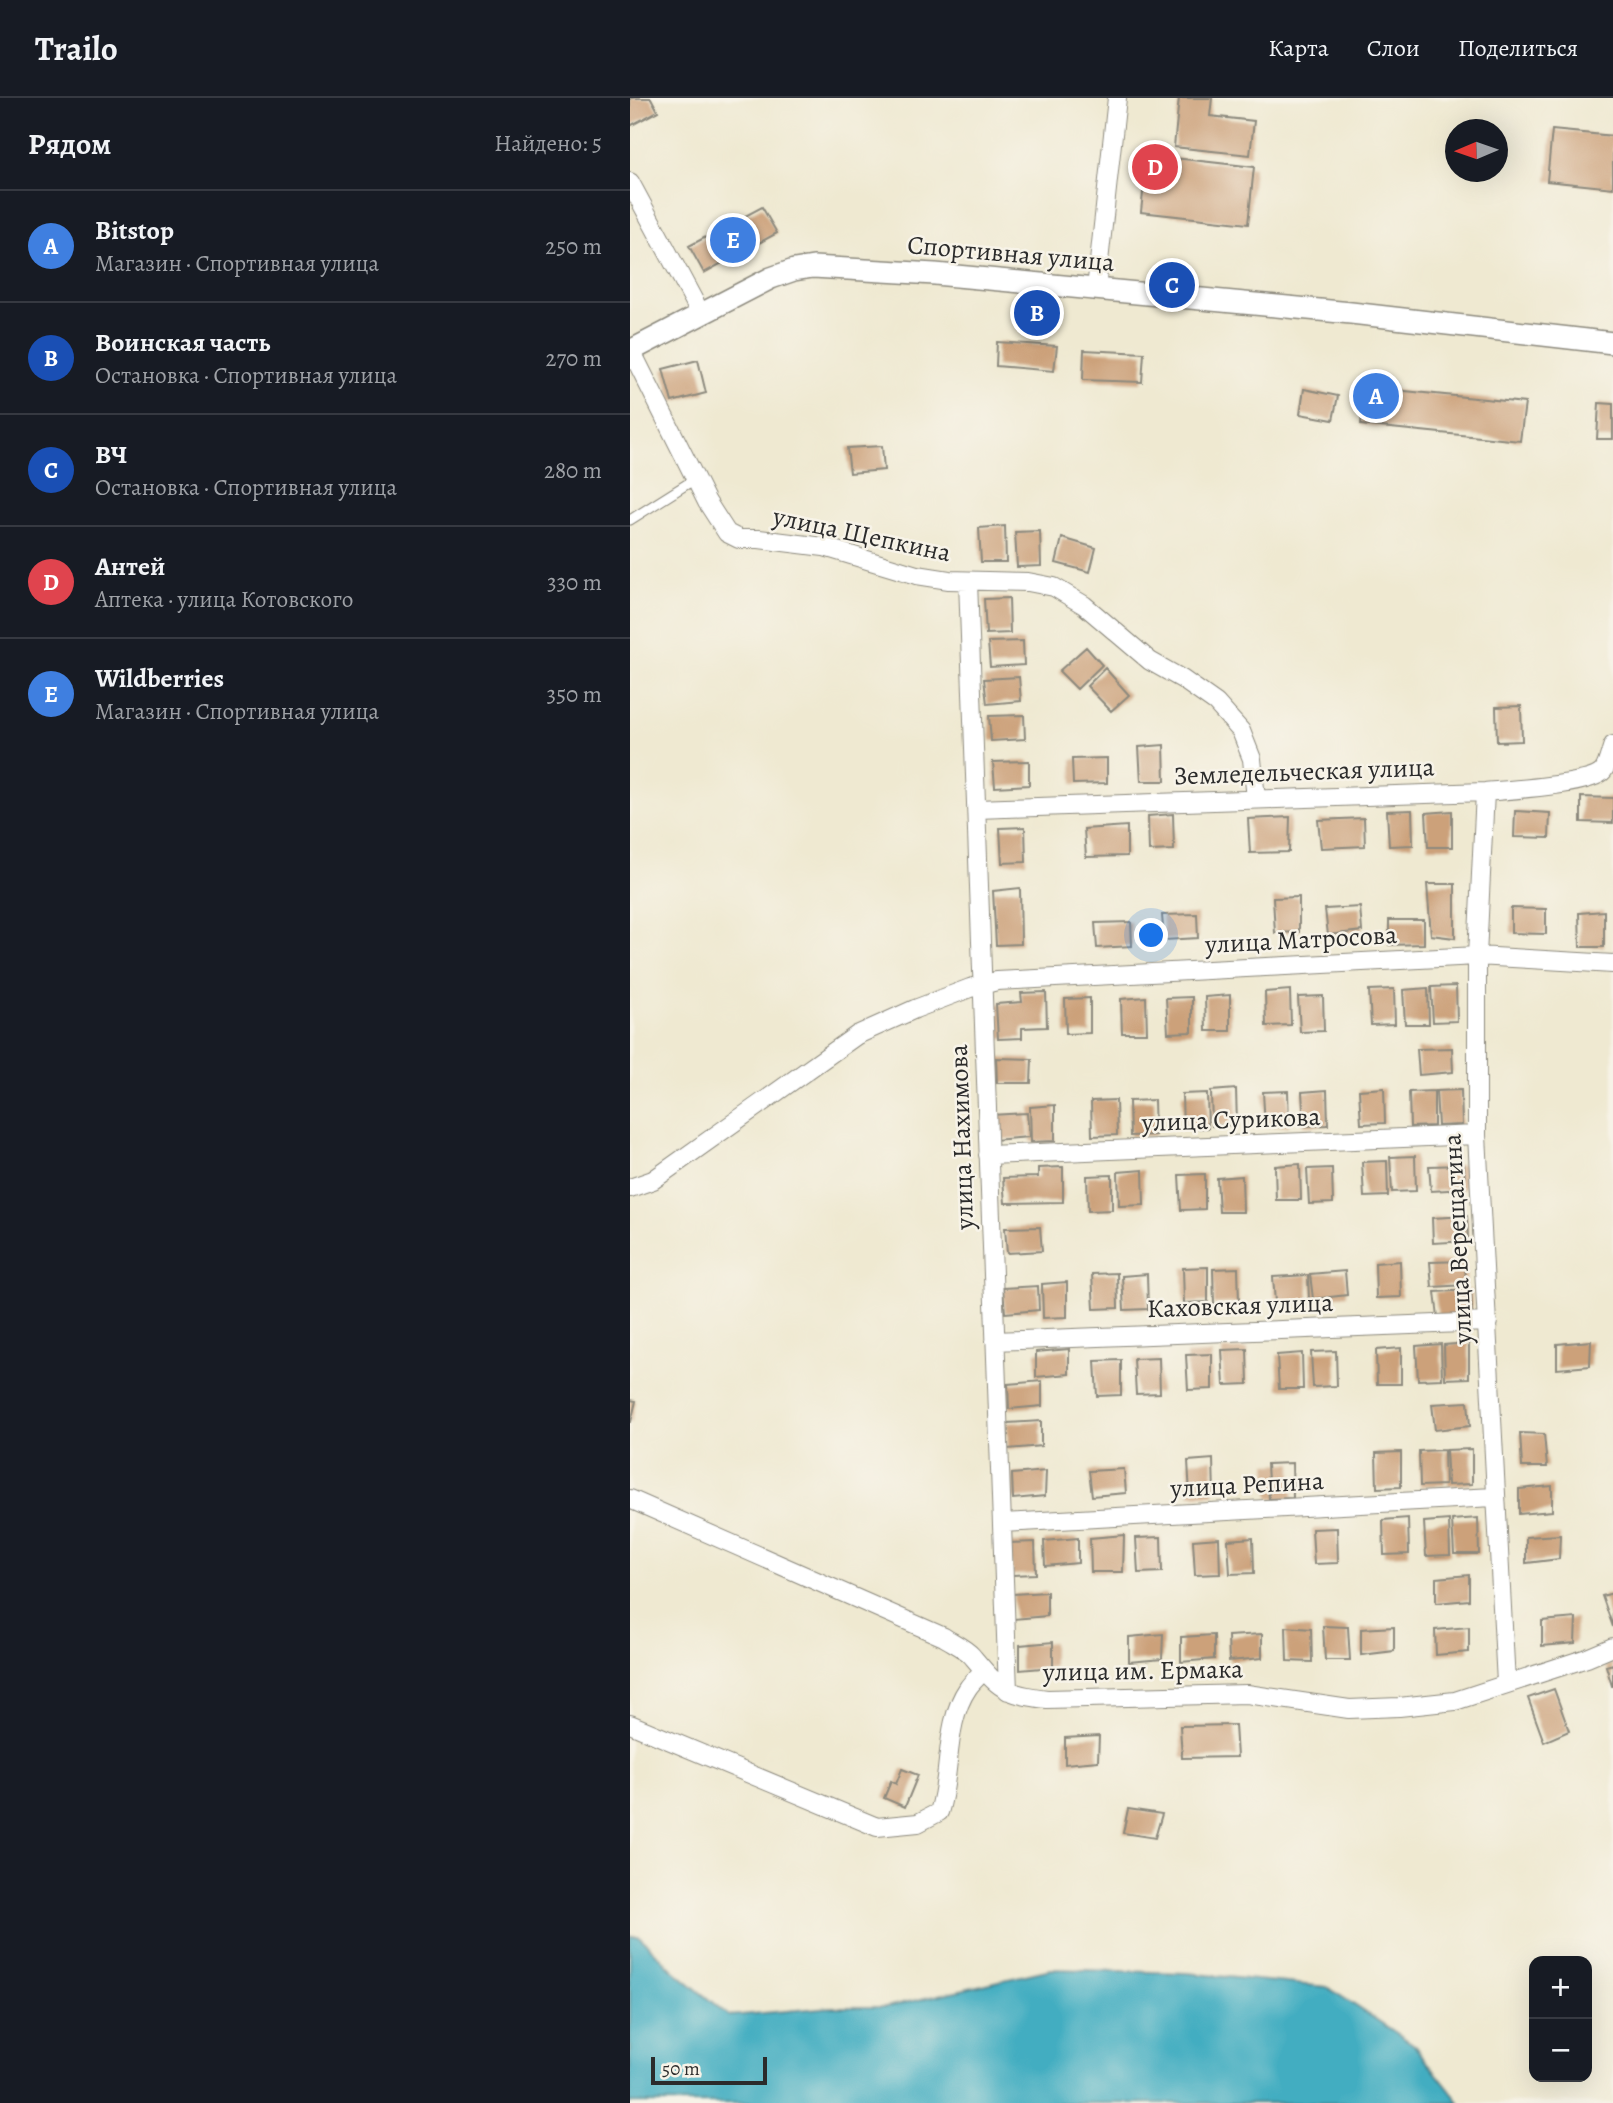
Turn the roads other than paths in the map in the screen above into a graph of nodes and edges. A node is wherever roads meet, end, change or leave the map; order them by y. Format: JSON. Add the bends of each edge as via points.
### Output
{"nodes":[{"id":1,"x":1117,"y":98,"type":"edge"},
{"id":2,"x":630,"y":182,"type":"edge"},
{"id":3,"x":1096,"y":289,"type":"junction"},
{"id":4,"x":701,"y":314,"type":"junction"},
{"id":5,"x":1613,"y":343,"type":"edge"},
{"id":6,"x":631,"y":350,"type":"edge"},
{"id":7,"x":695,"y":479,"type":"junction"},
{"id":8,"x":630,"y":520,"type":"edge"},
{"id":9,"x":968,"y":581,"type":"junction"},
{"id":10,"x":1613,"y":745,"type":"edge"},
{"id":11,"x":1485,"y":792,"type":"junction"},
{"id":12,"x":1256,"y":799,"type":"junction"},
{"id":13,"x":977,"y":809,"type":"junction"},
{"id":14,"x":1477,"y":956,"type":"junction"},
{"id":15,"x":1613,"y":964,"type":"edge"},
{"id":16,"x":982,"y":985,"type":"junction"},
{"id":17,"x":1477,"y":1135,"type":"junction"},
{"id":18,"x":988,"y":1155,"type":"junction"},
{"id":19,"x":630,"y":1188,"type":"edge"},
{"id":20,"x":1488,"y":1322,"type":"junction"},
{"id":21,"x":995,"y":1341,"type":"junction"},
{"id":22,"x":1494,"y":1497,"type":"junction"},
{"id":23,"x":630,"y":1499,"type":"edge"},
{"id":24,"x":1002,"y":1523,"type":"junction"},
{"id":25,"x":1613,"y":1647,"type":"edge"},
{"id":26,"x":983,"y":1671,"type":"junction"},
{"id":27,"x":1506,"y":1683,"type":"junction"},
{"id":28,"x":1008,"y":1691,"type":"junction"},
{"id":29,"x":630,"y":1724,"type":"edge"}],
"edges":[{"from":1,"to":3,"type":"street"},
{"from":2,"to":4,"type":"street"},
{"from":3,"to":4,"type":"street","name":"Спортивная улица","via":[[813,267],[771,278]]},
{"from":3,"to":5,"type":"street","name":"Спортивная улица"},
{"from":4,"to":6,"type":"street","name":"Спортивная улица"},
{"from":6,"to":7,"type":"street","name":"улица Щепкина"},
{"from":7,"to":8,"type":"lane"},
{"from":7,"to":9,"type":"street","name":"улица Щепкина","via":[[727,533],[739,539],[824,547],[917,575]]},
{"from":9,"to":12,"type":"street","name":"улица Щепкина","via":[[1054,587],[1084,605],[1150,661],[1182,678],[1241,731],[1252,759]]},
{"from":9,"to":13,"type":"street","name":"улица Нахимова"},
{"from":10,"to":11,"type":"street","name":"Земледельческая улица","via":[[1603,771],[1592,778]]},
{"from":11,"to":12,"type":"street","name":"Земледельческая улица"},
{"from":11,"to":14,"type":"street","name":"улица Верещагина"},
{"from":12,"to":13,"type":"street","name":"Земледельческая улица"},
{"from":13,"to":16,"type":"street","name":"улица Нахимова"},
{"from":14,"to":15,"type":"street","name":"улица Матросова"},
{"from":14,"to":16,"type":"street","name":"улица Матросова"},
{"from":14,"to":17,"type":"street","name":"улица Верещагина"},
{"from":16,"to":18,"type":"street","name":"улица Нахимова"},
{"from":16,"to":19,"type":"street","name":"улица Матросова","via":[[857,1035],[653,1180]]},
{"from":17,"to":18,"type":"street","name":"улица Сурикова"},
{"from":17,"to":20,"type":"street","name":"улица Верещагина"},
{"from":18,"to":21,"type":"street","name":"улица Нахимова"},
{"from":20,"to":21,"type":"street","name":"Каховская улица"},
{"from":20,"to":22,"type":"street","name":"улица Верещагина"},
{"from":21,"to":24,"type":"street","name":"улица Нахимова"},
{"from":22,"to":24,"type":"street","name":"улица Репина"},
{"from":22,"to":27,"type":"street","name":"улица Верещагина"},
{"from":23,"to":26,"type":"street","name":"улица им. Ермака","via":[[944,1637],[971,1655]]},
{"from":24,"to":28,"type":"street","name":"улица Нахимова"},
{"from":25,"to":27,"type":"street","name":"улица им. Ермака"},
{"from":26,"to":28,"type":"street","name":"улица им. Ермака"},
{"from":26,"to":29,"type":"street","via":[[960,1705],[939,1812],[918,1823],[877,1826]]},
{"from":27,"to":28,"type":"street","name":"улица им. Ермака","via":[[1455,1701],[1349,1709],[1247,1693],[1046,1699]]}]}
